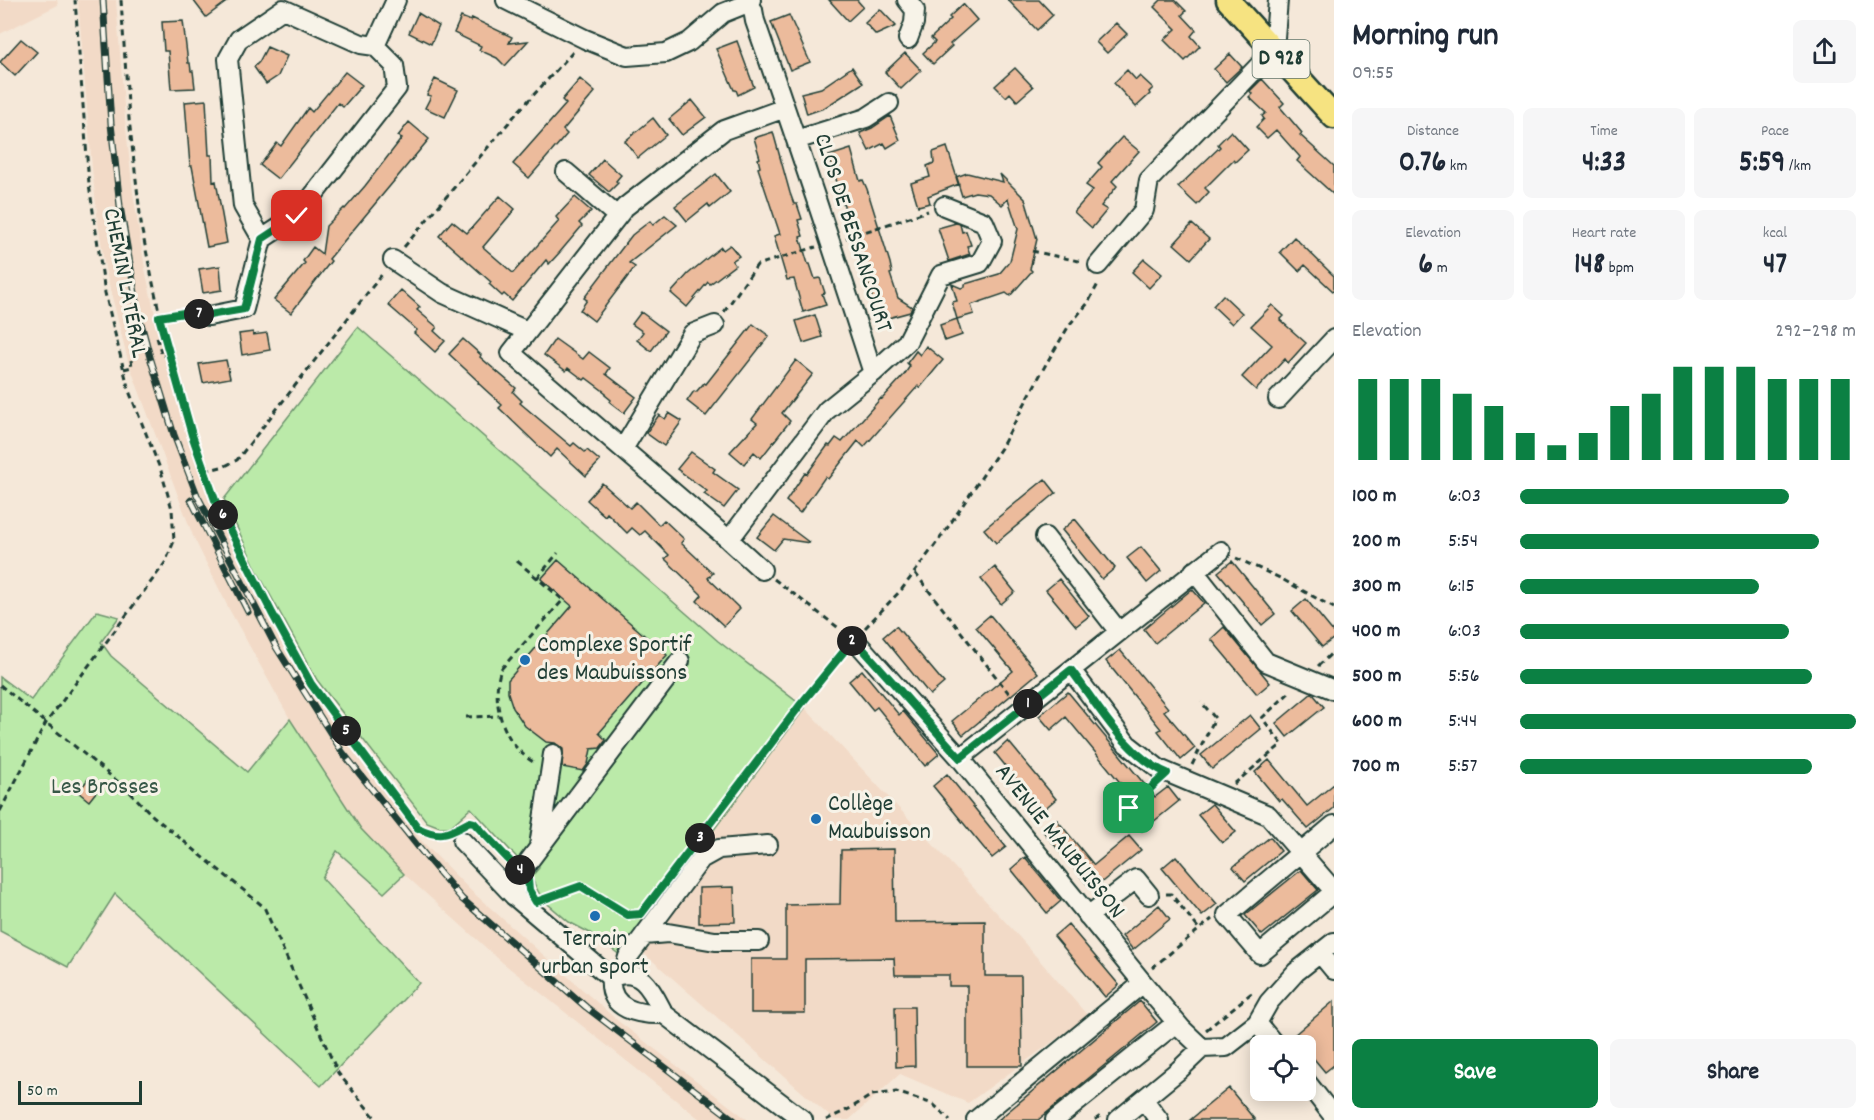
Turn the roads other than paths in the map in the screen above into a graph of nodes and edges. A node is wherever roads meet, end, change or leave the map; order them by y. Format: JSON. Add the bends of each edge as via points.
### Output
{"nodes":[{"id":1,"x":396,"y":0,"type":"edge"},
{"id":2,"x":506,"y":0,"type":"edge"},
{"id":3,"x":907,"y":0,"type":"edge"},
{"id":4,"x":1228,"y":0,"type":"edge"},
{"id":5,"x":1278,"y":0,"type":"edge"},
{"id":6,"x":749,"y":2,"type":"edge"},
{"id":7,"x":908,"y":39,"type":"dead end"},
{"id":8,"x":375,"y":46,"type":"junction"},
{"id":9,"x":1274,"y":50,"type":"junction"},
{"id":10,"x":889,"y":103,"type":"dead end"},
{"id":11,"x":785,"y":108,"type":"junction"},
{"id":12,"x":1334,"y":117,"type":"edge"},
{"id":13,"x":796,"y":140,"type":"junction"},
{"id":14,"x":566,"y":172,"type":"dead end"},
{"id":15,"x":944,"y":206,"type":"dead end"},
{"id":16,"x":617,"y":216,"type":"junction"},
{"id":17,"x":262,"y":239,"type":"junction"},
{"id":18,"x":393,"y":260,"type":"dead end"},
{"id":19,"x":1098,"y":265,"type":"road end"},
{"id":20,"x":209,"y":315,"type":"road end"},
{"id":21,"x":715,"y":325,"type":"dead end"},
{"id":22,"x":527,"y":331,"type":"junction"},
{"id":23,"x":1334,"y":339,"type":"edge"},
{"id":24,"x":873,"y":373,"type":"junction"},
{"id":25,"x":1278,"y":399,"type":"dead end"},
{"id":26,"x":623,"y":449,"type":"junction"},
{"id":27,"x":1045,"y":537,"type":"dead end"},
{"id":28,"x":729,"y":540,"type":"junction"},
{"id":29,"x":1221,"y":551,"type":"road end"},
{"id":30,"x":762,"y":570,"type":"road end"},
{"id":31,"x":1194,"y":571,"type":"junction"},
{"id":32,"x":1119,"y":632,"type":"junction"},
{"id":33,"x":854,"y":639,"type":"road end"},
{"id":34,"x":680,"y":661,"type":"dead end"},
{"id":35,"x":1071,"y":670,"type":"junction"},
{"id":36,"x":1334,"y":690,"type":"edge"},
{"id":37,"x":960,"y":758,"type":"junction"},
{"id":38,"x":552,"y":761,"type":"road end"},
{"id":39,"x":1334,"y":825,"type":"edge"},
{"id":40,"x":459,"y":832,"type":"road end"},
{"id":41,"x":768,"y":845,"type":"dead end"},
{"id":42,"x":539,"y":848,"type":"junction"},
{"id":43,"x":1302,"y":852,"type":"junction"},
{"id":44,"x":1334,"y":891,"type":"edge"},
{"id":45,"x":1149,"y":895,"type":"road end"},
{"id":46,"x":514,"y":896,"type":"junction"},
{"id":47,"x":1088,"y":916,"type":"junction"},
{"id":48,"x":640,"y":928,"type":"junction"},
{"id":49,"x":759,"y":941,"type":"dead end"},
{"id":50,"x":1327,"y":947,"type":"edge"},
{"id":51,"x":1334,"y":970,"type":"edge"},
{"id":52,"x":617,"y":975,"type":"junction"},
{"id":53,"x":1143,"y":983,"type":"junction"},
{"id":54,"x":664,"y":1014,"type":"junction"},
{"id":55,"x":1176,"y":1023,"type":"junction"},
{"id":56,"x":1257,"y":1023,"type":"junction"},
{"id":57,"x":1267,"y":1035,"type":"edge"},
{"id":58,"x":1198,"y":1044,"type":"junction"},
{"id":59,"x":1316,"y":1094,"type":"edge"},
{"id":60,"x":1144,"y":1100,"type":"junction"},
{"id":61,"x":1111,"y":1116,"type":"edge"},
{"id":62,"x":1334,"y":1118,"type":"edge"},
{"id":63,"x":803,"y":1120,"type":"edge"},
{"id":64,"x":976,"y":1120,"type":"edge"},
{"id":65,"x":1054,"y":1120,"type":"edge"},
{"id":66,"x":1160,"y":1120,"type":"edge"}],
"edges":[{"from":1,"to":8,"type":"street"},
{"from":2,"to":6,"type":"street","via":[[627,56],[666,53],[689,42],[723,13]]},
{"from":3,"to":7,"type":"street","via":[[915,10]]},
{"from":4,"to":9,"type":"main road","number":"D 928"},
{"from":5,"to":9,"type":"street"},
{"from":6,"to":11,"type":"street","name":"CLOS DE BESSANCOURT"},
{"from":8,"to":17,"type":"street","via":[[394,66],[397,88],[297,216]]},
{"from":8,"to":17,"type":"street","via":[[361,44],[283,9],[239,39],[228,59],[243,206]]},
{"from":9,"to":12,"type":"main road","number":"D 928"},
{"from":9,"to":19,"type":"street","via":[[1149,180],[1144,210]]},
{"from":10,"to":13,"type":"street","via":[[866,118]]},
{"from":11,"to":13,"type":"street","name":"CLOS DE BESSANCOURT"},
{"from":11,"to":16,"type":"street","via":[[724,130]]},
{"from":13,"to":24,"type":"street","name":"CLOS DE BESSANCOURT"},
{"from":14,"to":16,"type":"street"},
{"from":15,"to":24,"type":"street","name":"CLOS DE BESSANCOURT","via":[[984,222],[992,241],[980,263],[941,275],[907,342]]},
{"from":16,"to":22,"type":"street"},
{"from":17,"to":20,"type":"street","via":[[244,309]]},
{"from":18,"to":22,"type":"street","via":[[442,293]]},
{"from":21,"to":26,"type":"street","via":[[692,334]]},
{"from":22,"to":26,"type":"street","via":[[511,353]]},
{"from":23,"to":25,"type":"street"},
{"from":24,"to":28,"type":"street","name":"CLOS DE BESSANCOURT","via":[[827,410]]},
{"from":26,"to":28,"type":"street"},
{"from":27,"to":32,"type":"street"},
{"from":28,"to":30,"type":"street"},
{"from":29,"to":31,"type":"street"},
{"from":31,"to":32,"type":"street"},
{"from":31,"to":36,"type":"street","via":[[1266,662]]},
{"from":32,"to":35,"type":"street"},
{"from":33,"to":37,"type":"street","name":"AVENUE MAUBUISSON"},
{"from":34,"to":42,"type":"street"},
{"from":35,"to":37,"type":"street"},
{"from":35,"to":43,"type":"street","via":[[1127,744],[1167,773],[1268,814]]},
{"from":37,"to":47,"type":"street","name":"AVENUE MAUBUISSON"},
{"from":38,"to":42,"type":"street"},
{"from":39,"to":43,"type":"street"},
{"from":40,"to":46,"type":"street"},
{"from":41,"to":48,"type":"street","via":[[719,849],[701,859]]},
{"from":42,"to":46,"type":"street","via":[[522,872]]},
{"from":43,"to":44,"type":"street"},
{"from":43,"to":44,"type":"street","via":[[1227,915],[1260,954]]},
{"from":45,"to":47,"type":"street","via":[[1136,879]]},
{"from":46,"to":52,"type":"street"},
{"from":47,"to":53,"type":"street","name":"AVENUE MAUBUISSON"},
{"from":48,"to":49,"type":"street","via":[[715,941]]},
{"from":48,"to":52,"type":"street"},
{"from":50,"to":51,"type":"street"},
{"from":50,"to":56,"type":"street","via":[[1296,972],[1269,1002]]},
{"from":52,"to":54,"type":"street","via":[[643,980]]},
{"from":52,"to":54,"type":"street","via":[[610,989],[614,998],[631,1011]]},
{"from":53,"to":55,"type":"street","name":"AVENUE MAUBUISSON"},
{"from":53,"to":64,"type":"street"},
{"from":54,"to":63,"type":"street"},
{"from":55,"to":58,"type":"street","name":"AVENUE MAUBUISSON"},
{"from":55,"to":65,"type":"street"},
{"from":56,"to":57,"type":"street"},
{"from":56,"to":58,"type":"street","via":[[1226,1047]]},
{"from":58,"to":60,"type":"street"},
{"from":59,"to":62,"type":"street"},
{"from":60,"to":61,"type":"street"},
{"from":60,"to":66,"type":"street"}]}
